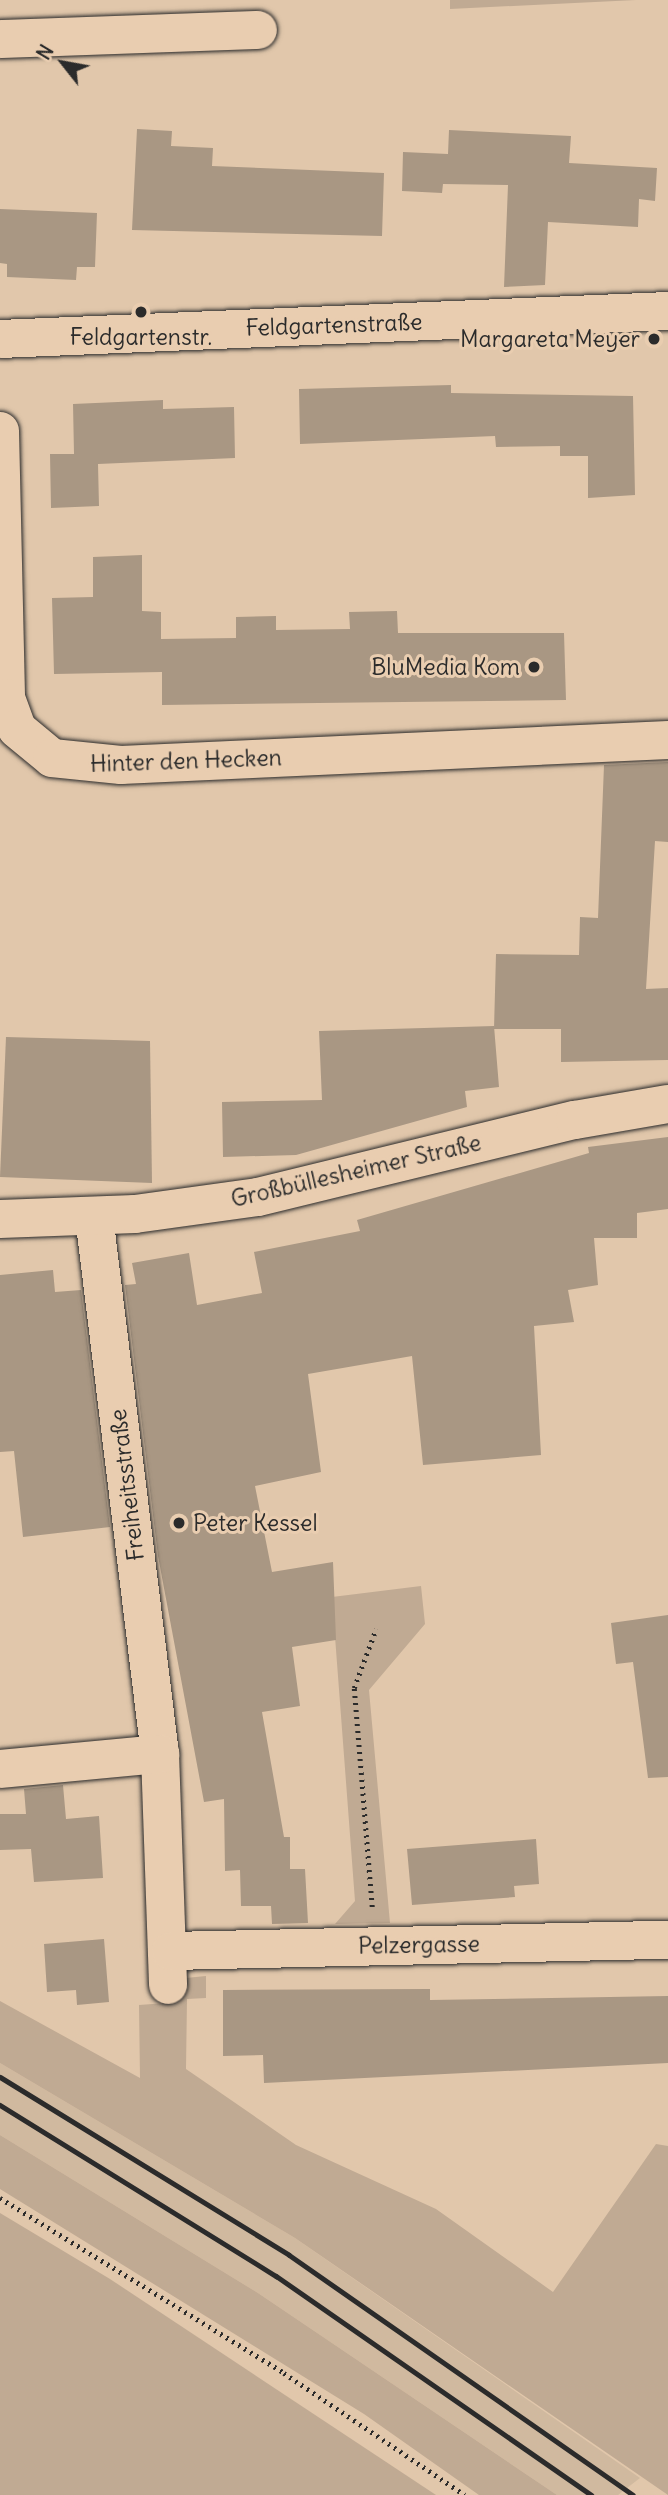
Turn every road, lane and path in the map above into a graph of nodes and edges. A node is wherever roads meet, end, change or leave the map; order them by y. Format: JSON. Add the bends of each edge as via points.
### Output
{"nodes":[{"id":1,"x":258,"y":30,"type":"dead end"},
{"id":2,"x":0,"y":39,"type":"edge"},
{"id":3,"x":668,"y":311,"type":"edge"},
{"id":4,"x":0,"y":339,"type":"edge"},
{"id":5,"x":0,"y":430,"type":"edge"},
{"id":6,"x":668,"y":740,"type":"edge"},
{"id":7,"x":668,"y":1104,"type":"edge"},
{"id":8,"x":94,"y":1216,"type":"junction"},
{"id":9,"x":0,"y":1219,"type":"edge"},
{"id":10,"x":376,"y":1629,"type":"dead end"},
{"id":11,"x":160,"y":1755,"type":"junction"},
{"id":12,"x":0,"y":1769,"type":"edge"},
{"id":13,"x":668,"y":1940,"type":"edge"},
{"id":14,"x":374,"y":1946,"type":"junction"},
{"id":15,"x":169,"y":1968,"type":"joint"},
{"id":16,"x":0,"y":2198,"type":"edge"},
{"id":17,"x":465,"y":2495,"type":"edge"}],
"edges":[{"from":1,"to":2,"type":"street"},
{"from":3,"to":4,"type":"street","name":"Feldgartenstraße"},
{"from":5,"to":6,"type":"street","name":"Hinter den Hecken","via":[[6,698],[17,729],[52,758],[121,765]]},
{"from":7,"to":8,"type":"street","name":"Großbüllesheimer Straße","via":[[575,1119],[258,1197]]},
{"from":8,"to":9,"type":"street","name":"Großbüllesheimer Straße"},
{"from":8,"to":11,"type":"street","name":"Freiheitsstraße"},
{"from":10,"to":14,"type":"path","via":[[354,1688]]},
{"from":11,"to":12,"type":"street"},
{"from":11,"to":15,"type":"street","name":"Freiheitsstraße"},
{"from":13,"to":14,"type":"street","name":"Pelzergasse"},
{"from":14,"to":15,"type":"street","name":"Pelzergasse"},
{"from":16,"to":17,"type":"path","via":[[284,2373]]}]}
